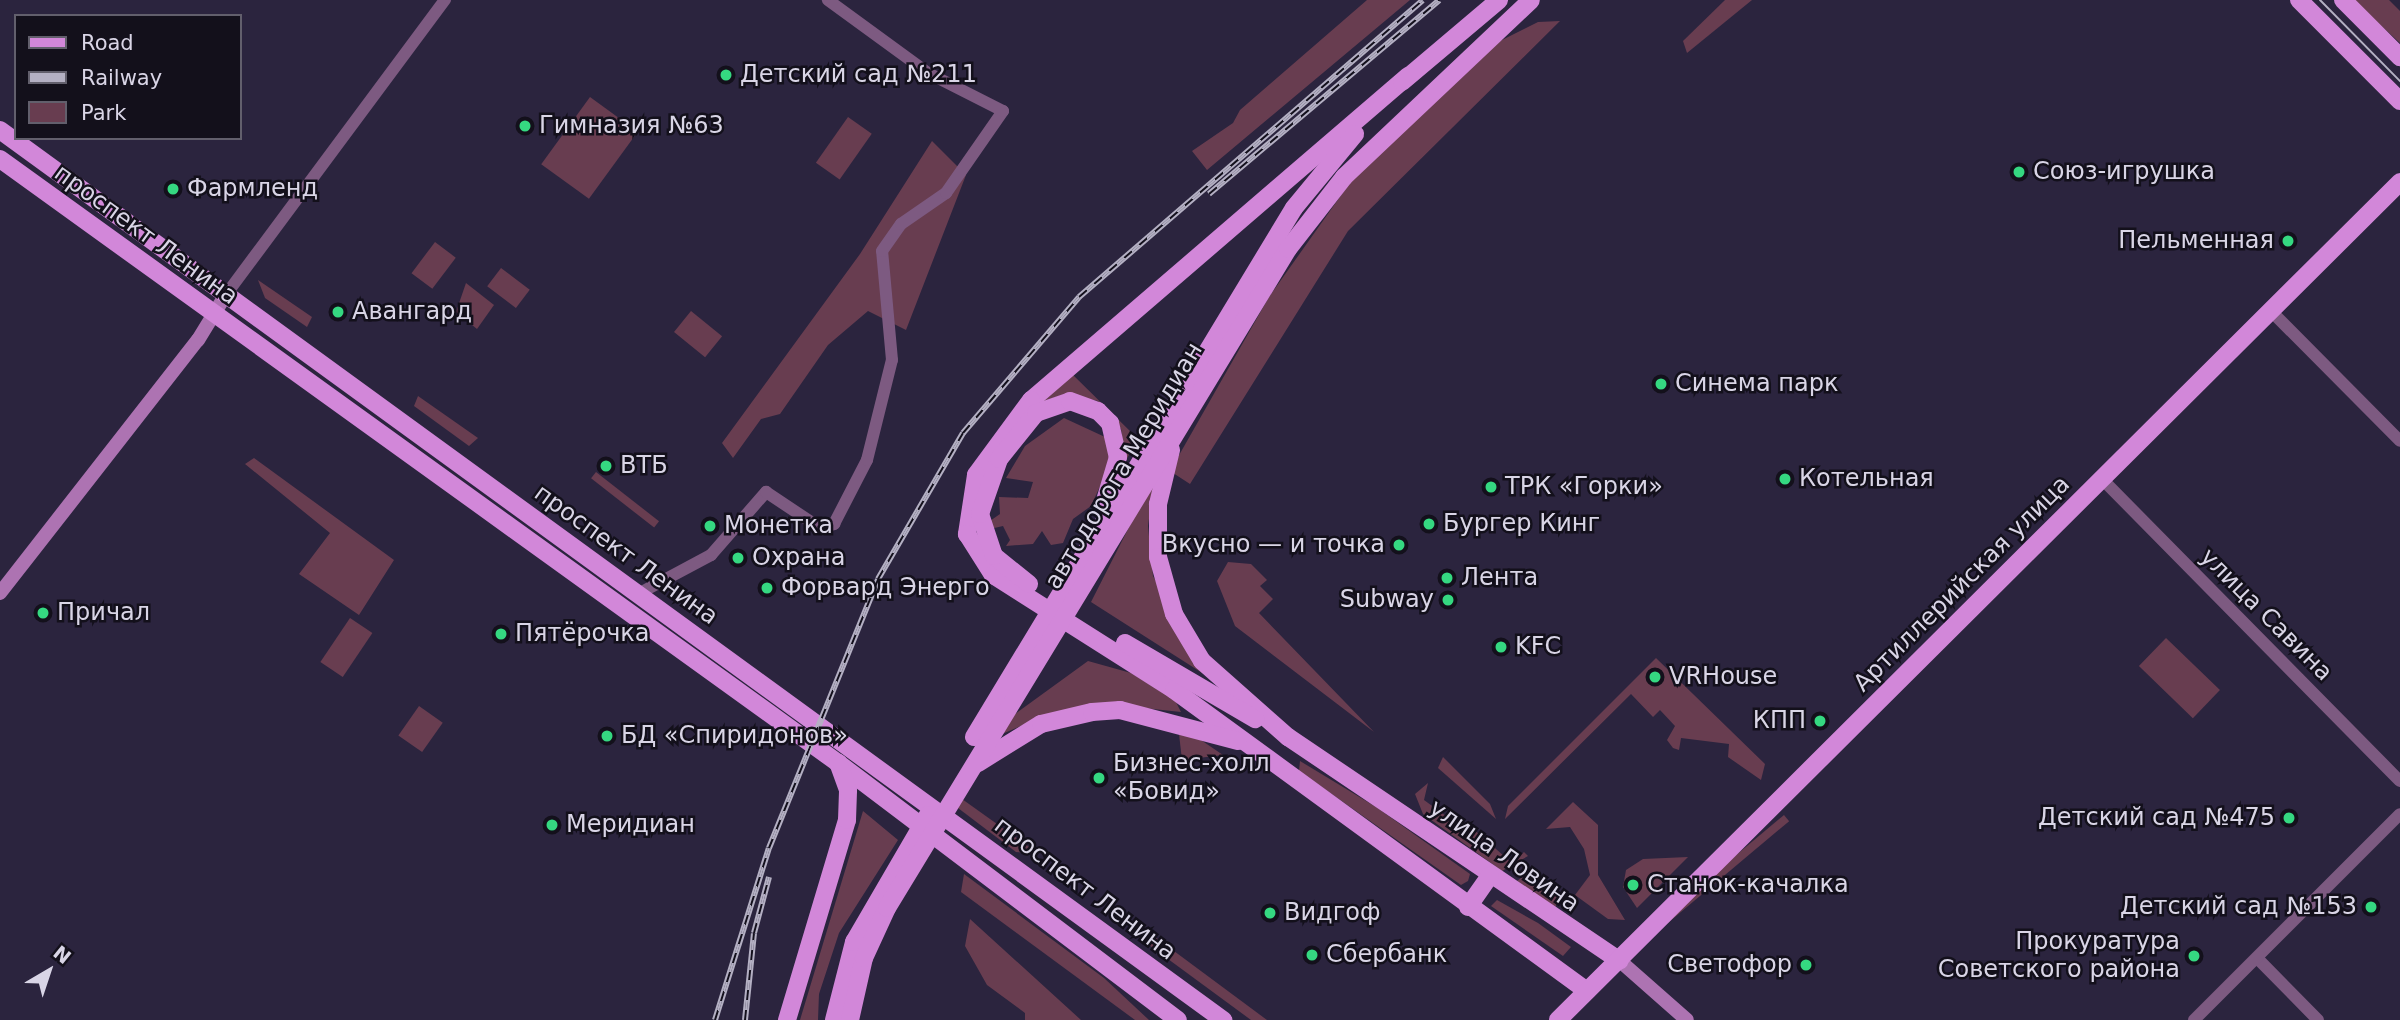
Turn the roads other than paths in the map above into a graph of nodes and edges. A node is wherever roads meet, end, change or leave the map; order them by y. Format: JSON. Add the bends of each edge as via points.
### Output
{"nodes":[{"id":1,"x":445,"y":0,"type":"edge"},
{"id":2,"x":828,"y":0,"type":"edge"},
{"id":3,"x":1499,"y":0,"type":"edge"},
{"id":4,"x":1531,"y":0,"type":"edge"},
{"id":5,"x":2299,"y":0,"type":"edge"},
{"id":6,"x":2343,"y":0,"type":"edge"},
{"id":7,"x":2400,"y":57,"type":"edge"},
{"id":8,"x":1408,"y":75,"type":"junction"},
{"id":9,"x":2400,"y":101,"type":"edge"},
{"id":10,"x":0,"y":130,"type":"edge"},
{"id":11,"x":0,"y":159,"type":"edge"},
{"id":12,"x":2400,"y":182,"type":"edge"},
{"id":13,"x":225,"y":296,"type":"junction"},
{"id":14,"x":2271,"y":311,"type":"junction"},
{"id":15,"x":212,"y":313,"type":"junction"},
{"id":16,"x":1194,"y":395,"type":"junction"},
{"id":17,"x":2400,"y":442,"type":"edge"},
{"id":18,"x":2102,"y":479,"type":"junction"},
{"id":19,"x":1083,"y":568,"type":"junction"},
{"id":20,"x":0,"y":593,"type":"edge"},
{"id":21,"x":638,"y":594,"type":"junction"},
{"id":22,"x":622,"y":610,"type":"junction"},
{"id":23,"x":1293,"y":740,"type":"junction"},
{"id":24,"x":1251,"y":745,"type":"junction"},
{"id":25,"x":838,"y":763,"type":"junction"},
{"id":26,"x":1277,"y":763,"type":"junction"},
{"id":27,"x":968,"y":771,"type":"junction"},
{"id":28,"x":2400,"y":781,"type":"edge"},
{"id":29,"x":2400,"y":814,"type":"edge"},
{"id":30,"x":1490,"y":876,"type":"junction"},
{"id":31,"x":881,"y":905,"type":"junction"},
{"id":32,"x":1468,"y":907,"type":"junction"},
{"id":33,"x":2256,"y":958,"type":"junction"},
{"id":34,"x":1620,"y":961,"type":"junction"},
{"id":35,"x":1587,"y":991,"type":"junction"},
{"id":36,"x":1143,"y":996,"type":"junction"},
{"id":37,"x":787,"y":1020,"type":"edge"},
{"id":38,"x":834,"y":1020,"type":"edge"},
{"id":39,"x":850,"y":1020,"type":"edge"},
{"id":40,"x":1164,"y":1020,"type":"edge"},
{"id":41,"x":1178,"y":1020,"type":"edge"},
{"id":42,"x":1223,"y":1020,"type":"edge"},
{"id":43,"x":1558,"y":1020,"type":"edge"},
{"id":44,"x":1687,"y":1020,"type":"edge"},
{"id":45,"x":2194,"y":1020,"type":"edge"},
{"id":46,"x":2318,"y":1020,"type":"edge"}],
"edges":[{"from":1,"to":13,"type":"street"},
{"from":2,"to":21,"type":"street","via":[[928,73],[1003,111],[946,193],[901,224],[882,251],[892,360],[867,460],[834,524],[820,528],[765,492],[711,555]]},
{"from":3,"to":8,"type":"main road","name":"автодорога Меридиан"},
{"from":4,"to":16,"type":"main road","name":"автодорога Меридиан","via":[[1344,177],[1288,249]]},
{"from":5,"to":9,"type":"main road"},
{"from":6,"to":7,"type":"main road"},
{"from":8,"to":19,"type":"main road","name":"автодорога Меридиан","via":[[1294,208]]},
{"from":8,"to":24,"type":"main road","via":[[1031,400],[989,451],[968,495],[967,534],[993,575]]},
{"from":10,"to":13,"type":"main road","name":"проспект Ленина"},
{"from":11,"to":15,"type":"main road","name":"проспект Ленина"},
{"from":12,"to":14,"type":"main road","name":"Артиллерийская улица"},
{"from":13,"to":15,"type":"street"},
{"from":13,"to":21,"type":"main road","name":"проспект Ленина"},
{"from":14,"to":17,"type":"street"},
{"from":14,"to":18,"type":"main road","name":"Артиллерийская улица"},
{"from":15,"to":20,"type":"street","via":[[198,340]]},
{"from":15,"to":22,"type":"main road","name":"проспект Ленина"},
{"from":16,"to":19,"type":"main road","name":"автодорога Меридиан"},
{"from":16,"to":23,"type":"main road","via":[[1165,464],[1158,504],[1164,586],[1202,661]]},
{"from":18,"to":28,"type":"street","name":"улица Савина"},
{"from":18,"to":34,"type":"main road","name":"Артиллерийская улица"},
{"from":19,"to":23,"type":"main road","via":[[1116,472],[1118,449],[1098,411],[1070,401],[1036,413],[999,459],[982,498],[986,542],[1010,572]]},
{"from":19,"to":27,"type":"main road","name":"автодорога Меридиан"},
{"from":19,"to":31,"type":"main road","name":"автодорога Меридиан"},
{"from":21,"to":22,"type":"main road"},
{"from":21,"to":42,"type":"main road","name":"проспект Ленина"},
{"from":22,"to":25,"type":"main road","name":"проспект Ленина"},
{"from":23,"to":26,"type":"main road"},
{"from":23,"to":30,"type":"main road","name":"улица Ловина"},
{"from":24,"to":26,"type":"main road"},
{"from":24,"to":27,"type":"main road","via":[[1120,710],[1064,717],[1012,738]]},
{"from":25,"to":36,"type":"main road","name":"проспект Ленина"},
{"from":25,"to":37,"type":"main road","via":[[848,790],[847,820]]},
{"from":26,"to":32,"type":"main road"},
{"from":27,"to":31,"type":"main road","name":"автодорога Меридиан"},
{"from":29,"to":33,"type":"street"},
{"from":30,"to":32,"type":"main road"},
{"from":30,"to":34,"type":"main road","name":"улица Ловина"},
{"from":31,"to":38,"type":"main road","name":"автодорога Меридиан","via":[[848,957]]},
{"from":31,"to":39,"type":"main road","name":"автодорога Меридиан"},
{"from":32,"to":35,"type":"main road"},
{"from":33,"to":45,"type":"street"},
{"from":33,"to":46,"type":"street"},
{"from":34,"to":35,"type":"main road","name":"Артиллерийская улица"},
{"from":34,"to":44,"type":"street","name":"улица Ловина"},
{"from":35,"to":43,"type":"main road","name":"Артиллерийская улица"},
{"from":36,"to":40,"type":"main road"},
{"from":36,"to":41,"type":"main road","name":"проспект Ленина"}]}
